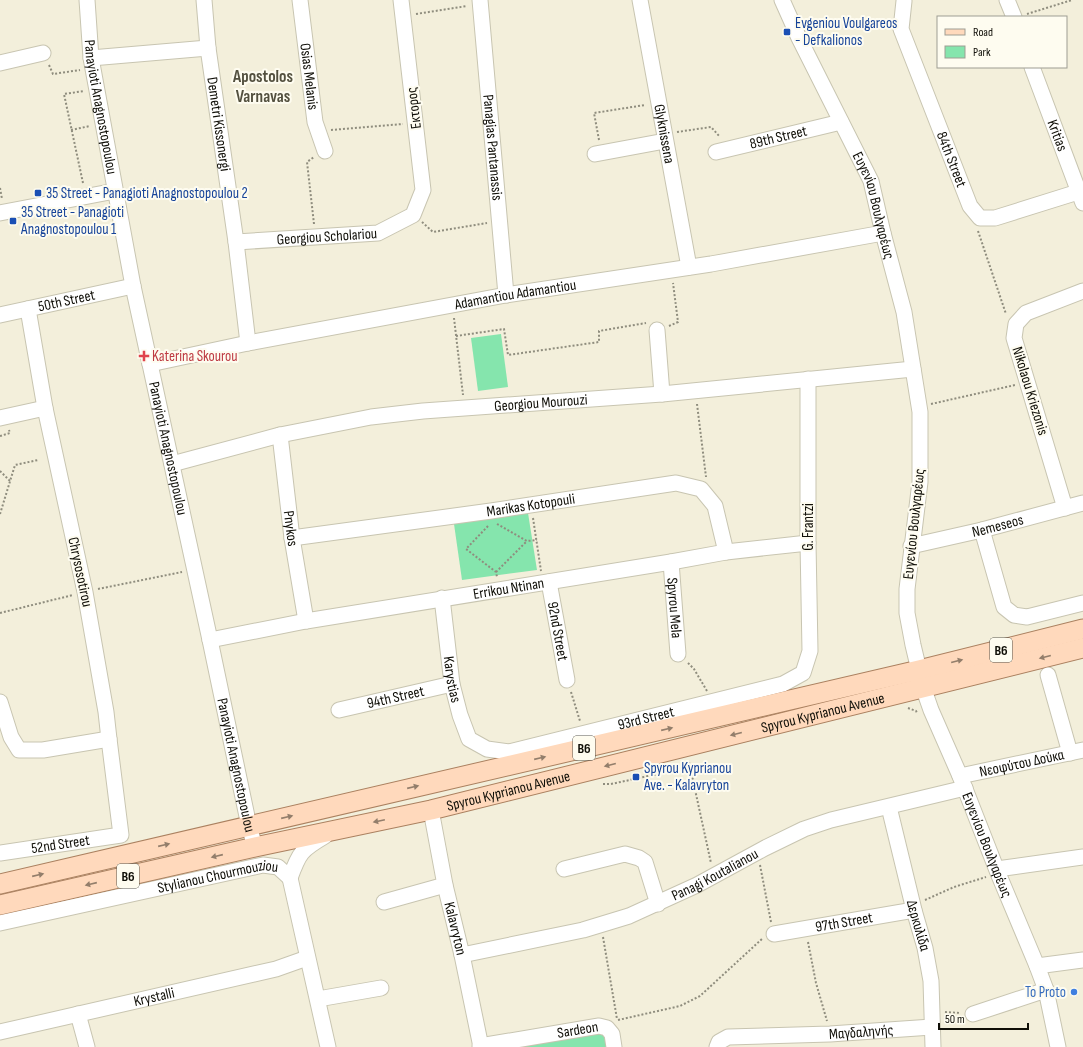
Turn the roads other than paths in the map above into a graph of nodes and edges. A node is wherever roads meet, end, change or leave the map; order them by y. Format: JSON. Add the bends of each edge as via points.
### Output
{"nodes":[{"id":1,"x":87,"y":0,"type":"edge"},
{"id":2,"x":204,"y":0,"type":"edge"},
{"id":3,"x":300,"y":0,"type":"edge"},
{"id":4,"x":401,"y":0,"type":"edge"},
{"id":5,"x":640,"y":0,"type":"edge"},
{"id":6,"x":782,"y":0,"type":"edge"},
{"id":7,"x":1008,"y":0,"type":"edge"},
{"id":8,"x":904,"y":1,"type":"edge"},
{"id":9,"x":481,"y":2,"type":"edge"},
{"id":10,"x":1019,"y":16,"type":"edge"},
{"id":11,"x":208,"y":48,"type":"junction"},
{"id":12,"x":43,"y":53,"type":"road end"},
{"id":13,"x":0,"y":63,"type":"edge"},
{"id":14,"x":92,"y":63,"type":"junction"},
{"id":15,"x":1032,"y":68,"type":"edge"},
{"id":16,"x":841,"y":122,"type":"junction"},
{"id":17,"x":665,"y":137,"type":"junction"},
{"id":18,"x":722,"y":150,"type":"road end"},
{"id":19,"x":325,"y":151,"type":"road end"},
{"id":20,"x":598,"y":153,"type":"road end"},
{"id":21,"x":115,"y":191,"type":"junction"},
{"id":22,"x":1081,"y":197,"type":"edge"},
{"id":23,"x":0,"y":213,"type":"edge"},
{"id":24,"x":414,"y":215,"type":"joint"},
{"id":25,"x":882,"y":233,"type":"junction"},
{"id":26,"x":236,"y":242,"type":"junction"},
{"id":27,"x":689,"y":267,"type":"junction"},
{"id":28,"x":133,"y":286,"type":"junction"},
{"id":29,"x":1083,"y":291,"type":"edge"},
{"id":30,"x":506,"y":295,"type":"junction"},
{"id":31,"x":28,"y":309,"type":"junction"},
{"id":32,"x":0,"y":315,"type":"edge"},
{"id":33,"x":657,"y":330,"type":"road end"},
{"id":34,"x":248,"y":343,"type":"junction"},
{"id":35,"x":150,"y":364,"type":"junction"},
{"id":36,"x":913,"y":369,"type":"junction"},
{"id":37,"x":808,"y":379,"type":"junction"},
{"id":38,"x":662,"y":394,"type":"junction"},
{"id":39,"x":45,"y":408,"type":"junction"},
{"id":40,"x":4,"y":421,"type":"edge"},
{"id":41,"x":280,"y":435,"type":"junction"},
{"id":42,"x":172,"y":464,"type":"junction"},
{"id":43,"x":1083,"y":502,"type":"edge"},
{"id":44,"x":1065,"y":508,"type":"junction"},
{"id":45,"x":982,"y":530,"type":"junction"},
{"id":46,"x":292,"y":538,"type":"junction"},
{"id":47,"x":808,"y":543,"type":"junction"},
{"id":48,"x":911,"y":546,"type":"junction"},
{"id":49,"x":726,"y":552,"type":"junction"},
{"id":50,"x":671,"y":562,"type":"junction"},
{"id":51,"x":546,"y":583,"type":"junction"},
{"id":52,"x":442,"y":598,"type":"junction"},
{"id":53,"x":1083,"y":603,"type":"edge"},
{"id":54,"x":306,"y":621,"type":"junction"},
{"id":55,"x":1083,"y":629,"type":"edge"},
{"id":56,"x":210,"y":640,"type":"junction"},
{"id":57,"x":1083,"y":648,"type":"edge"},
{"id":58,"x":678,"y":654,"type":"road end"},
{"id":59,"x":803,"y":673,"type":"joint"},
{"id":60,"x":1048,"y":675,"type":"dead end"},
{"id":61,"x":921,"y":678,"type":"junction"},
{"id":62,"x":567,"y":680,"type":"road end"},
{"id":63,"x":452,"y":684,"type":"junction"},
{"id":64,"x":0,"y":702,"type":"edge"},
{"id":65,"x":339,"y":710,"type":"dead end"},
{"id":66,"x":109,"y":739,"type":"junction"},
{"id":67,"x":487,"y":749,"type":"joint"},
{"id":68,"x":1077,"y":752,"type":"edge"},
{"id":69,"x":962,"y":782,"type":"junction"},
{"id":70,"x":889,"y":807,"type":"junction"},
{"id":71,"x":431,"y":810,"type":"junction"},
{"id":72,"x":249,"y":826,"type":"junction"},
{"id":73,"x":336,"y":830,"type":"junction"},
{"id":74,"x":121,"y":836,"type":"joint"},
{"id":75,"x":255,"y":847,"type":"junction"},
{"id":76,"x":0,"y":853,"type":"edge"},
{"id":77,"x":1083,"y":857,"type":"edge"},
{"id":78,"x":564,"y":868,"type":"dead end"},
{"id":79,"x":997,"y":871,"type":"junction"},
{"id":80,"x":290,"y":878,"type":"junction"},
{"id":81,"x":0,"y":884,"type":"edge"},
{"id":82,"x":445,"y":885,"type":"junction"},
{"id":83,"x":384,"y":902,"type":"dead end"},
{"id":84,"x":658,"y":904,"type":"junction"},
{"id":85,"x":0,"y":905,"type":"edge"},
{"id":86,"x":913,"y":908,"type":"junction"},
{"id":87,"x":0,"y":923,"type":"edge"},
{"id":88,"x":774,"y":934,"type":"road end"},
{"id":89,"x":462,"y":954,"type":"junction"},
{"id":90,"x":307,"y":958,"type":"junction"},
{"id":91,"x":1083,"y":960,"type":"edge"},
{"id":92,"x":1037,"y":966,"type":"junction"},
{"id":93,"x":382,"y":988,"type":"dead end"},
{"id":94,"x":1046,"y":990,"type":"junction"},
{"id":95,"x":318,"y":999,"type":"junction"},
{"id":96,"x":78,"y":1014,"type":"junction"},
{"id":97,"x":973,"y":1014,"type":"road end"},
{"id":98,"x":932,"y":1019,"type":"junction"},
{"id":99,"x":0,"y":1032,"type":"edge"},
{"id":100,"x":831,"y":1041,"type":"edge"},
{"id":101,"x":718,"y":1044,"type":"edge"},
{"id":102,"x":480,"y":1046,"type":"edge"},
{"id":103,"x":87,"y":1047,"type":"edge"},
{"id":104,"x":328,"y":1047,"type":"edge"},
{"id":105,"x":614,"y":1047,"type":"edge"},
{"id":106,"x":933,"y":1047,"type":"edge"},
{"id":107,"x":1058,"y":1047,"type":"edge"}],
"edges":[{"from":1,"to":14,"type":"street","name":"Panayioti Anagnostopoulou"},
{"from":2,"to":11,"type":"street","name":"Demetri Kissonergi"},
{"from":3,"to":19,"type":"street","name":"Osias Melanis","via":[[315,122]]},
{"from":4,"to":24,"type":"street","name":"Εκτορος","via":[[423,190]]},
{"from":5,"to":17,"type":"street","name":"Glyknissena"},
{"from":6,"to":16,"type":"street","name":"Ευγενίου Βουλγαρέως"},
{"from":7,"to":10,"type":"street"},
{"from":8,"to":22,"type":"street","name":"84th Street","via":[[902,29],[970,206],[980,218],[994,218]]},
{"from":9,"to":30,"type":"street","name":"Panagias Pantanassis"},
{"from":11,"to":14,"type":"street"},
{"from":11,"to":26,"type":"street","name":"Demetri Kissonergi"},
{"from":12,"to":13,"type":"street"},
{"from":14,"to":21,"type":"street","name":"Panayioti Anagnostopoulou"},
{"from":15,"to":22,"type":"street","name":"Kritias"},
{"from":16,"to":18,"type":"street","name":"89th Street"},
{"from":16,"to":25,"type":"street","name":"Ευγενίου Βουλγαρέως","via":[[871,181]]},
{"from":17,"to":20,"type":"street"},
{"from":17,"to":27,"type":"street","name":"Glyknissena"},
{"from":21,"to":23,"type":"street"},
{"from":21,"to":28,"type":"street","name":"Panayioti Anagnostopoulou"},
{"from":24,"to":26,"type":"street","name":"Georgiou Scholariou","via":[[378,233]]},
{"from":25,"to":27,"type":"street","name":"Adamantiou Adamantiou"},
{"from":25,"to":36,"type":"street","name":"Ευγενίου Βουλγαρέως","via":[[904,312]]},
{"from":26,"to":34,"type":"street","name":"Demetri Kissonergi"},
{"from":27,"to":30,"type":"street","name":"Adamantiou Adamantiou"},
{"from":28,"to":31,"type":"street","name":"50th Street"},
{"from":28,"to":35,"type":"street","name":"Panayioti Anagnostopoulou"},
{"from":29,"to":44,"type":"street","name":"Nikolaou Kriezonis","via":[[1026,313],[1016,324],[1014,338]]},
{"from":30,"to":34,"type":"street","name":"Adamantiou Adamantiou"},
{"from":31,"to":32,"type":"street","name":"50th Street"},
{"from":31,"to":39,"type":"street","name":"Chrysosotirou"},
{"from":33,"to":38,"type":"street"},
{"from":34,"to":35,"type":"street","name":"Adamantiou Adamantiou"},
{"from":35,"to":42,"type":"street","name":"Panayioti Anagnostopoulou"},
{"from":36,"to":37,"type":"street","name":"Georgiou Mourouzi"},
{"from":36,"to":48,"type":"street","name":"Ευγενίου Βουλγαρέως","via":[[919,407],[920,482]]},
{"from":37,"to":38,"type":"street","name":"Georgiou Mourouzi"},
{"from":37,"to":47,"type":"street","name":"G. Frantzi"},
{"from":38,"to":41,"type":"street","name":"Georgiou Mourouzi","via":[[423,411]]},
{"from":39,"to":40,"type":"street"},
{"from":39,"to":66,"type":"street","name":"Chrysosotirou","via":[[85,592]]},
{"from":41,"to":42,"type":"street","name":"Georgiou Mourouzi"},
{"from":41,"to":46,"type":"street","name":"Pnykos"},
{"from":42,"to":56,"type":"street","name":"Panayioti Anagnostopoulou"},
{"from":43,"to":44,"type":"street","name":"Nemeseos"},
{"from":44,"to":45,"type":"street","name":"Nemeseos"},
{"from":45,"to":48,"type":"street","name":"Nemeseos"},
{"from":45,"to":53,"type":"street","via":[[1004,607],[1014,615],[1027,617]]},
{"from":46,"to":49,"type":"street","name":"Marikas Kotopouli","via":[[676,483],[701,489],[715,506]]},
{"from":46,"to":54,"type":"street","name":"Pnykos"},
{"from":47,"to":49,"type":"street","name":"Errikou Ntinan"},
{"from":47,"to":59,"type":"street","name":"G. Frantzi","via":[[810,651]]},
{"from":48,"to":61,"type":"street","name":"Ευγενίου Βουλγαρέως","via":[[907,614]]},
{"from":49,"to":50,"type":"street","name":"Errikou Ntinan"},
{"from":50,"to":51,"type":"street","name":"Errikou Ntinan"},
{"from":50,"to":58,"type":"street","name":"Spyrou Mela"},
{"from":51,"to":52,"type":"street","name":"Errikou Ntinan"},
{"from":51,"to":62,"type":"street","name":"92nd Street"},
{"from":52,"to":54,"type":"street","name":"Errikou Ntinan"},
{"from":52,"to":63,"type":"street","name":"Karystias"},
{"from":54,"to":56,"type":"street","name":"Errikou Ntinan"},
{"from":61,"to":55,"type":"main road","name":"Spyrou Kyprianou Avenue","number":"B6","one_way":true},
{"from":56,"to":72,"type":"street","name":"Panayioti Anagnostopoulou"},
{"from":57,"to":61,"type":"main road","name":"Spyrou Kyprianou Avenue","number":"B6","one_way":true},
{"from":59,"to":67,"type":"street","name":"93rd Street","via":[[783,684],[509,752]]},
{"from":60,"to":68,"type":"street"},
{"from":61,"to":69,"type":"street","name":"Ευγενίου Βουλγαρέως","via":[[930,710]]},
{"from":61,"to":71,"type":"main road","name":"Spyrou Kyprianou Avenue","number":"B6","one_way":true,"via":[[685,746]]},
{"from":72,"to":61,"type":"main road","name":"Spyrou Kyprianou Avenue","number":"B6","one_way":true},
{"from":63,"to":65,"type":"street","name":"94th Street"},
{"from":63,"to":67,"type":"street","name":"Karystias","via":[[469,739]]},
{"from":64,"to":66,"type":"street","via":[[11,737],[19,750],[43,750]]},
{"from":66,"to":74,"type":"street","name":"Chrysosotirou"},
{"from":68,"to":69,"type":"street","name":"Νεοφύτου Δούκα"},
{"from":69,"to":70,"type":"street","name":"Panagi Koutalianou"},
{"from":69,"to":79,"type":"street","name":"Ευγενίου Βουλγαρέως"},
{"from":70,"to":84,"type":"street","name":"Panagi Koutalianou","via":[[804,829]]},
{"from":70,"to":86,"type":"street","name":"Δερκυλίδα"},
{"from":71,"to":73,"type":"main road","name":"Spyrou Kyprianou Avenue","number":"B6","one_way":true},
{"from":71,"to":82,"type":"street","name":"Kalavryton"},
{"from":72,"to":75,"type":"street","name":"Panayioti Anagnostopoulou"},
{"from":81,"to":72,"type":"main road","name":"Spyrou Kyprianou Avenue","number":"B6","one_way":true},
{"from":73,"to":75,"type":"main road","name":"Spyrou Kyprianou Avenue","number":"B6"},
{"from":73,"to":80,"type":"street","via":[[307,846],[298,857]]},
{"from":74,"to":76,"type":"street","name":"52nd Street"},
{"from":75,"to":85,"type":"main road","name":"Spyrou Kyprianou Avenue","number":"B6","one_way":true},
{"from":77,"to":79,"type":"street"},
{"from":78,"to":84,"type":"street","via":[[625,854],[639,858],[645,862]]},
{"from":79,"to":92,"type":"street","name":"Ευγενίου Βουλγαρέως"},
{"from":80,"to":87,"type":"street","name":"Stylianou Chourmouziou","via":[[278,867],[263,865]]},
{"from":80,"to":90,"type":"street"},
{"from":82,"to":83,"type":"street"},
{"from":82,"to":89,"type":"street","name":"Kalavryton"},
{"from":84,"to":89,"type":"street","name":"Panagi Koutalianou","via":[[584,930]]},
{"from":86,"to":88,"type":"street","name":"97th Street"},
{"from":86,"to":98,"type":"street","name":"Δερκυλίδα","via":[[925,948],[931,981]]},
{"from":89,"to":102,"type":"street","name":"Kalavryton"},
{"from":90,"to":95,"type":"street"},
{"from":90,"to":96,"type":"street","name":"Krystalli","via":[[276,969]]},
{"from":91,"to":92,"type":"street"},
{"from":92,"to":94,"type":"street","name":"Ευγενίου Βουλγαρέως"},
{"from":93,"to":95,"type":"street"},
{"from":94,"to":97,"type":"street"},
{"from":94,"to":107,"type":"street","name":"Ευγενίου Βουλγαρέως"},
{"from":95,"to":104,"type":"street"},
{"from":96,"to":99,"type":"street","name":"Krystalli"},
{"from":96,"to":103,"type":"street"},
{"from":98,"to":100,"type":"street","name":"Μαγδαληνής"},
{"from":98,"to":106,"type":"street","name":"Δερκυλίδα"},
{"from":100,"to":101,"type":"street","name":"Μαγδαληνής","via":[[728,1037]]},
{"from":102,"to":105,"type":"street","name":"Sardeon","via":[[599,1026],[607,1028],[612,1034]]}]}
